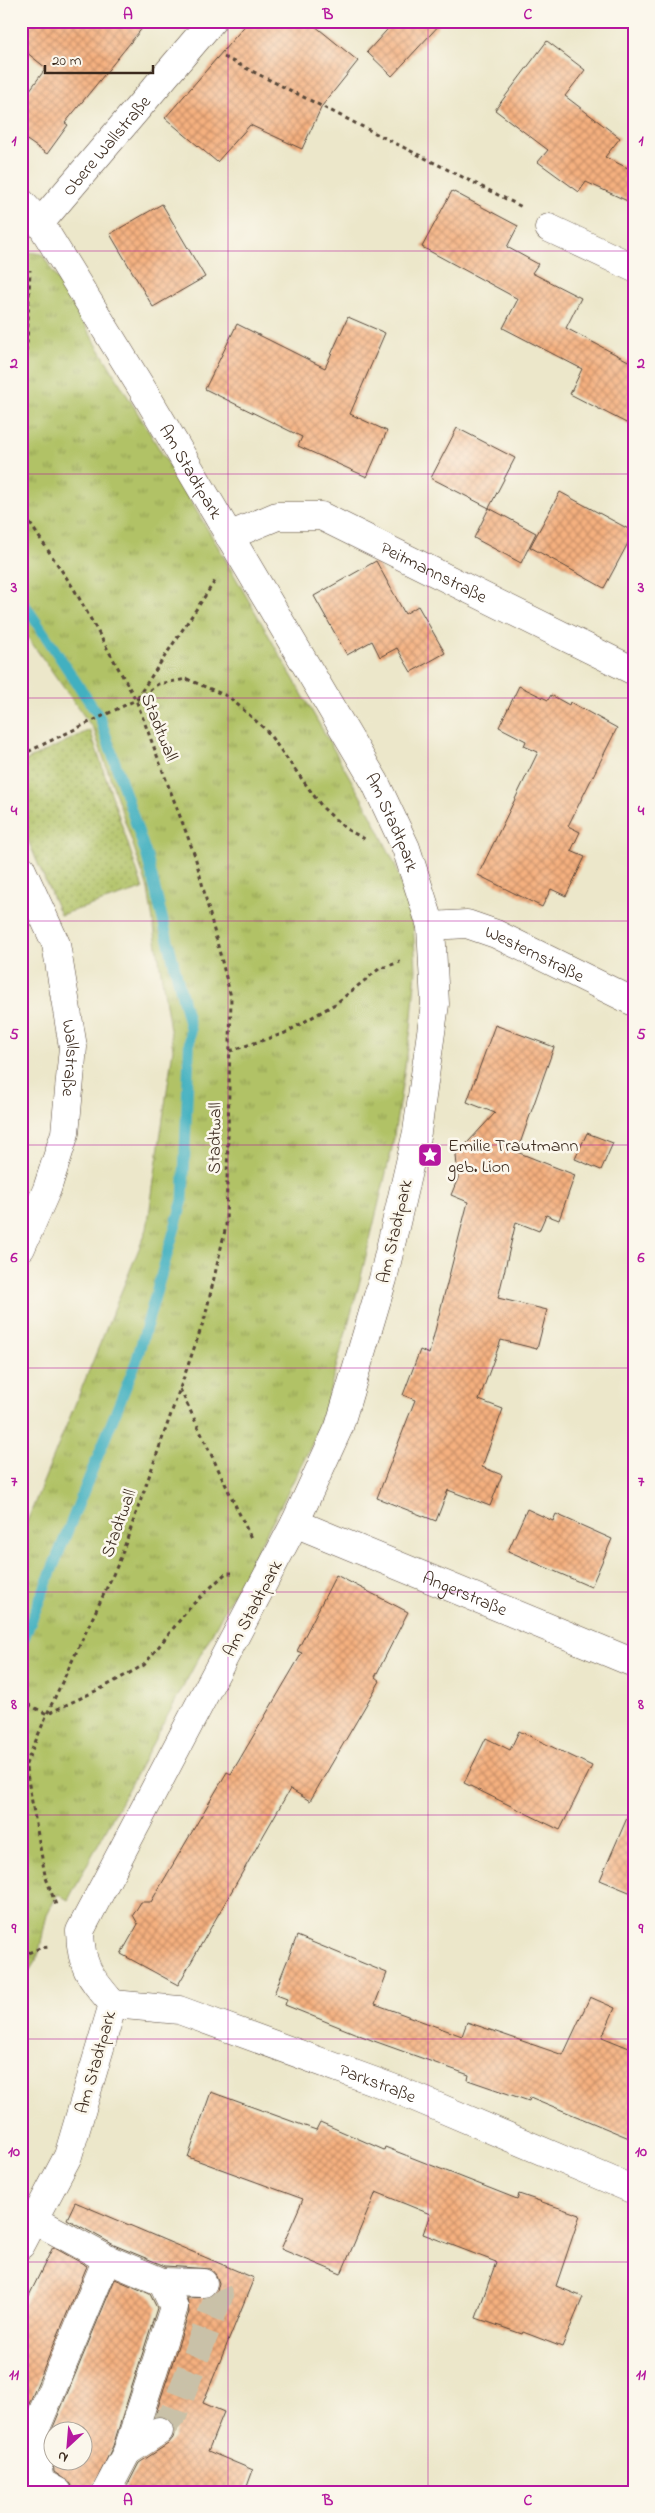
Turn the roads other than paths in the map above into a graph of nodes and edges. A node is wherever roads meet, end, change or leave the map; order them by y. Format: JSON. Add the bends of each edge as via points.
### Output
{"nodes":[{"id":1,"x":212,"y":21,"type":"edge"},
{"id":2,"x":21,"y":202,"type":"edge"},
{"id":3,"x":40,"y":223,"type":"junction"},
{"id":4,"x":549,"y":228,"type":"road end"},
{"id":5,"x":634,"y":268,"type":"edge"},
{"id":6,"x":233,"y":542,"type":"junction"},
{"id":7,"x":634,"y":671,"type":"edge"},
{"id":8,"x":21,"y":868,"type":"edge"},
{"id":9,"x":431,"y":926,"type":"junction"},
{"id":10,"x":634,"y":1002,"type":"edge"},
{"id":11,"x":21,"y":1248,"type":"edge"},
{"id":12,"x":295,"y":1523,"type":"junction"},
{"id":13,"x":634,"y":1663,"type":"edge"},
{"id":14,"x":113,"y":2004,"type":"junction"},
{"id":15,"x":634,"y":2190,"type":"edge"},
{"id":16,"x":35,"y":2220,"type":"junction"},
{"id":17,"x":21,"y":2245,"type":"edge"},
{"id":18,"x":107,"y":2259,"type":"junction"},
{"id":19,"x":162,"y":2282,"type":"junction"},
{"id":20,"x":203,"y":2283,"type":"tunnel mouth"},
{"id":21,"x":159,"y":2430,"type":"tunnel mouth"},
{"id":22,"x":127,"y":2452,"type":"junction"},
{"id":23,"x":58,"y":2492,"type":"edge"},
{"id":24,"x":106,"y":2492,"type":"edge"}],
"edges":[{"from":1,"to":3,"type":"street","name":"Obere Wallstraße"},
{"from":2,"to":3,"type":"street","name":"Am Stadtpark"},
{"from":3,"to":6,"type":"street","name":"Am Stadtpark"},
{"from":4,"to":5,"type":"street"},
{"from":6,"to":7,"type":"street","name":"Peitmannstraße","via":[[277,516],[321,516]]},
{"from":6,"to":9,"type":"street","name":"Am Stadtpark","via":[[375,782],[406,848]]},
{"from":8,"to":11,"type":"street","name":"Wallstraße","via":[[56,944],[73,1047],[65,1132],[47,1189]]},
{"from":9,"to":10,"type":"street","name":"Westernstraße","via":[[467,924],[496,934]]},
{"from":9,"to":12,"type":"street","name":"Am Stadtpark","via":[[435,1004],[417,1132],[383,1279],[339,1427]]},
{"from":12,"to":13,"type":"street","name":"Angerstraße"},
{"from":12,"to":14,"type":"street","name":"Am Stadtpark","via":[[80,1931],[81,1956],[91,1977]]},
{"from":14,"to":15,"type":"street","name":"Parkstraße","via":[[178,2010],[398,2090]]},
{"from":14,"to":16,"type":"street","name":"Am Stadtpark","via":[[68,2156]]},
{"from":16,"to":17,"type":"street","name":"Am Stadtpark"},
{"from":16,"to":18,"type":"street"},
{"from":18,"to":19,"type":"street"},
{"from":18,"to":23,"type":"street","via":[[33,2435],[40,2482]]},
{"from":19,"to":20,"type":"street"},
{"from":19,"to":22,"type":"street","via":[[174,2307]]},
{"from":21,"to":22,"type":"street"},
{"from":22,"to":24,"type":"street"}]}
